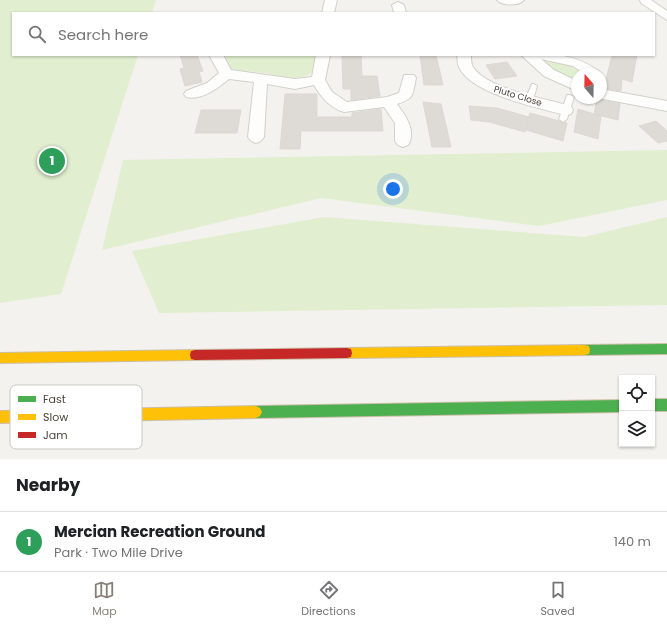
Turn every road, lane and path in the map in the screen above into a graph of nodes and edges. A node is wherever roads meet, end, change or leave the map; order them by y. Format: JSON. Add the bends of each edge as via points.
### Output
{"nodes":[{"id":1,"x":331,"y":0,"type":"edge"},
{"id":2,"x":503,"y":0,"type":"edge"},
{"id":3,"x":518,"y":0,"type":"edge"},
{"id":4,"x":645,"y":1,"type":"dead end"},
{"id":5,"x":328,"y":12,"type":"edge"},
{"id":6,"x":665,"y":13,"type":"edge"},
{"id":7,"x":217,"y":56,"type":"edge"},
{"id":8,"x":323,"y":56,"type":"edge"},
{"id":9,"x":464,"y":56,"type":"edge"},
{"id":10,"x":529,"y":56,"type":"edge"},
{"id":11,"x":545,"y":56,"type":"edge"},
{"id":12,"x":585,"y":68,"type":"edge"},
{"id":13,"x":226,"y":74,"type":"junction"},
{"id":14,"x":261,"y":78,"type":"junction"},
{"id":15,"x":409,"y":78,"type":"dead end"},
{"id":16,"x":318,"y":80,"type":"junction"},
{"id":17,"x":607,"y":83,"type":"edge"},
{"id":18,"x":534,"y":86,"type":"dead end"},
{"id":19,"x":191,"y":94,"type":"dead end"},
{"id":20,"x":607,"y":95,"type":"edge"},
{"id":21,"x":627,"y":98,"type":"junction"},
{"id":22,"x":529,"y":100,"type":"junction"},
{"id":23,"x":388,"y":102,"type":"junction"},
{"id":24,"x":569,"y":103,"type":"edge"},
{"id":25,"x":667,"y":106,"type":"edge"},
{"id":26,"x":256,"y":137,"type":"dead end"},
{"id":27,"x":403,"y":141,"type":"dead end"},
{"id":28,"x":667,"y":349,"type":"edge"},
{"id":29,"x":0,"y":358,"type":"edge"},
{"id":30,"x":655,"y":405,"type":"edge"},
{"id":31,"x":667,"y":405,"type":"edge"},
{"id":32,"x":619,"y":406,"type":"edge"},
{"id":33,"x":142,"y":414,"type":"edge"},
{"id":34,"x":0,"y":417,"type":"edge"},
{"id":35,"x":10,"y":417,"type":"edge"}],
"edges":[{"from":1,"to":5,"type":"street"},
{"from":2,"to":3,"type":"street"},
{"from":4,"to":6,"type":"street"},
{"from":7,"to":13,"type":"street"},
{"from":8,"to":16,"type":"street"},
{"from":9,"to":22,"type":"street","name":"Pluto Close","via":[[470,76],[494,89]]},
{"from":10,"to":24,"type":"street","via":[[549,73]]},
{"from":11,"to":12,"type":"street","via":[[577,63]]},
{"from":13,"to":14,"type":"street"},
{"from":13,"to":19,"type":"street","via":[[212,86]]},
{"from":14,"to":16,"type":"street","via":[[295,84]]},
{"from":14,"to":26,"type":"street"},
{"from":15,"to":23,"type":"street","via":[[405,96]]},
{"from":16,"to":23,"type":"street","via":[[327,95],[344,107]]},
{"from":17,"to":21,"type":"street"},
{"from":18,"to":22,"type":"lane"},
{"from":20,"to":21,"type":"street"},
{"from":21,"to":25,"type":"street"},
{"from":22,"to":24,"type":"street","name":"Pluto Close"},
{"from":23,"to":27,"type":"street","via":[[402,122]]},
{"from":28,"to":29,"type":"highway"},
{"from":30,"to":31,"type":"highway"},
{"from":32,"to":33,"type":"highway"},
{"from":34,"to":35,"type":"highway"}]}
